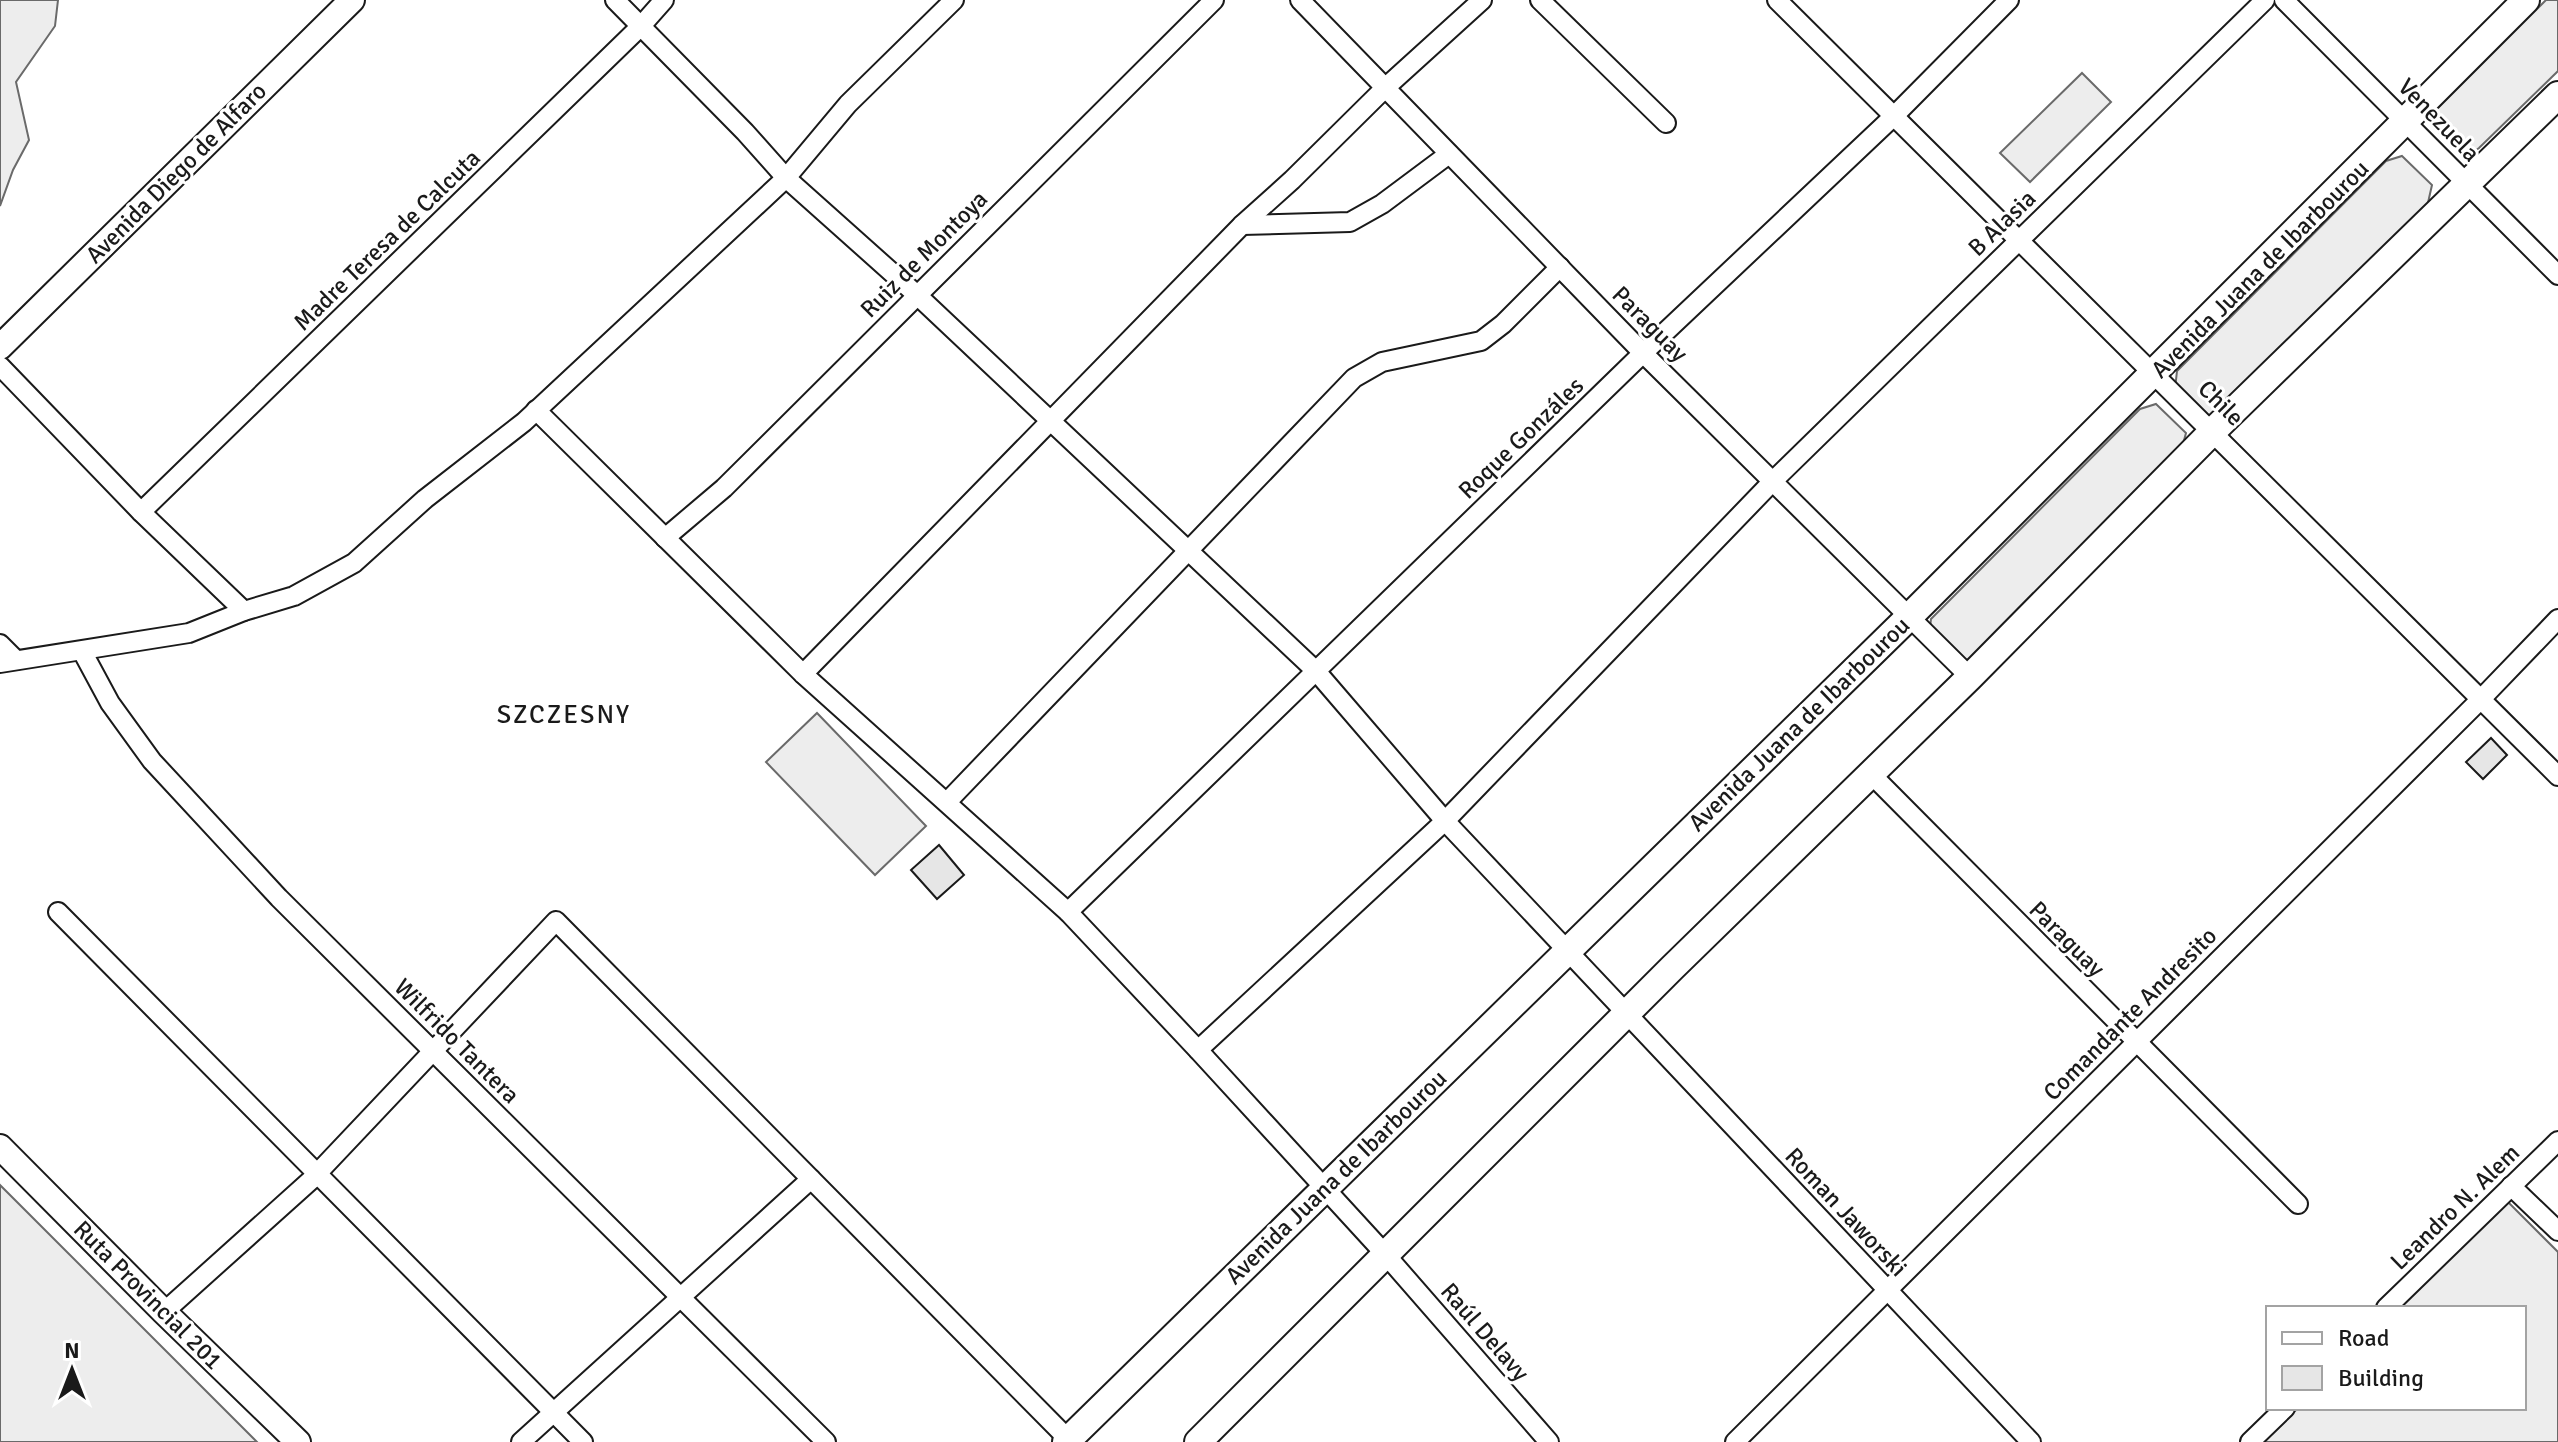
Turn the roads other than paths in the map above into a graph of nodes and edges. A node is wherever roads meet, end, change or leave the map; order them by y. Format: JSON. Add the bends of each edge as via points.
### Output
{"nodes":[{"id":1,"x":352,"y":0,"type":"edge"},
{"id":2,"x":615,"y":0,"type":"edge"},
{"id":3,"x":664,"y":0,"type":"edge"},
{"id":4,"x":954,"y":0,"type":"edge"},
{"id":5,"x":1214,"y":0,"type":"edge"},
{"id":6,"x":1300,"y":0,"type":"edge"},
{"id":7,"x":1482,"y":0,"type":"edge"},
{"id":8,"x":1540,"y":0,"type":"edge"},
{"id":9,"x":1777,"y":0,"type":"edge"},
{"id":10,"x":2009,"y":0,"type":"edge"},
{"id":11,"x":2265,"y":0,"type":"edge"},
{"id":12,"x":2284,"y":0,"type":"edge"},
{"id":13,"x":2526,"y":0,"type":"edge"},
{"id":14,"x":641,"y":26,"type":"junction"},
{"id":15,"x":1385,"y":88,"type":"junction"},
{"id":16,"x":2558,"y":95,"type":"edge"},
{"id":17,"x":1895,"y":115,"type":"junction"},
{"id":18,"x":2407,"y":121,"type":"junction"},
{"id":19,"x":1666,"y":123,"type":"dead end"},
{"id":20,"x":1449,"y":154,"type":"junction"},
{"id":21,"x":786,"y":178,"type":"junction"},
{"id":22,"x":2467,"y":184,"type":"junction"},
{"id":23,"x":1242,"y":225,"type":"junction"},
{"id":24,"x":2019,"y":241,"type":"junction"},
{"id":25,"x":1560,"y":267,"type":"junction"},
{"id":26,"x":2558,"y":275,"type":"edge"},
{"id":27,"x":917,"y":295,"type":"junction"},
{"id":28,"x":0,"y":347,"type":"edge"},
{"id":29,"x":1643,"y":353,"type":"junction"},
{"id":30,"x":0,"y":366,"type":"edge"},
{"id":31,"x":2156,"y":373,"type":"junction"},
{"id":32,"x":536,"y":410,"type":"junction"},
{"id":33,"x":1050,"y":421,"type":"junction"},
{"id":34,"x":2214,"y":430,"type":"junction"},
{"id":35,"x":1773,"y":481,"type":"junction"},
{"id":36,"x":141,"y":512,"type":"junction"},
{"id":37,"x":665,"y":538,"type":"junction"},
{"id":38,"x":1190,"y":552,"type":"junction"},
{"id":39,"x":244,"y":611,"type":"junction"},
{"id":40,"x":1910,"y":616,"type":"junction"},
{"id":41,"x":2558,"y":619,"type":"edge"},
{"id":42,"x":0,"y":644,"type":"edge"},
{"id":43,"x":82,"y":651,"type":"junction"},
{"id":44,"x":8,"y":662,"type":"edge"},
{"id":45,"x":1316,"y":671,"type":"junction"},
{"id":46,"x":803,"y":674,"type":"junction"},
{"id":47,"x":1970,"y":677,"type":"junction"},
{"id":48,"x":2481,"y":699,"type":"junction"},
{"id":49,"x":1871,"y":774,"type":"junction"},
{"id":50,"x":2558,"y":776,"type":"edge"},
{"id":51,"x":947,"y":802,"type":"junction"},
{"id":52,"x":1445,"y":821,"type":"junction"},
{"id":53,"x":58,"y":912,"type":"dead end"},
{"id":54,"x":1068,"y":912,"type":"junction"},
{"id":55,"x":1566,"y":951,"type":"junction"},
{"id":56,"x":1627,"y":1015,"type":"junction"},
{"id":57,"x":2135,"y":1042,"type":"junction"},
{"id":58,"x":1198,"y":1050,"type":"junction"},
{"id":59,"x":433,"y":1051,"type":"junction"},
{"id":60,"x":2558,"y":1141,"type":"edge"},
{"id":61,"x":0,"y":1147,"type":"edge"},
{"id":62,"x":315,"y":1175,"type":"junction"},
{"id":63,"x":811,"y":1179,"type":"junction"},
{"id":64,"x":2511,"y":1186,"type":"junction"},
{"id":65,"x":1324,"y":1188,"type":"junction"},
{"id":66,"x":2298,"y":1204,"type":"dead end"},
{"id":67,"x":2558,"y":1231,"type":"edge"},
{"id":68,"x":1385,"y":1254,"type":"junction"},
{"id":69,"x":1886,"y":1289,"type":"junction"},
{"id":70,"x":681,"y":1297,"type":"junction"},
{"id":71,"x":2388,"y":1306,"type":"edge"},
{"id":72,"x":164,"y":1312,"type":"junction"},
{"id":73,"x":2283,"y":1410,"type":"edge"},
{"id":74,"x":553,"y":1412,"type":"junction"},
{"id":75,"x":1068,"y":1441,"type":"edge"},
{"id":76,"x":298,"y":1442,"type":"edge"},
{"id":77,"x":521,"y":1442,"type":"edge"},
{"id":78,"x":583,"y":1442,"type":"edge"},
{"id":79,"x":826,"y":1442,"type":"edge"},
{"id":80,"x":1198,"y":1442,"type":"edge"},
{"id":81,"x":1549,"y":1442,"type":"edge"},
{"id":82,"x":1735,"y":1442,"type":"edge"},
{"id":83,"x":2031,"y":1442,"type":"edge"},
{"id":84,"x":2250,"y":1442,"type":"edge"}],
"edges":[{"from":1,"to":28,"type":"street","name":"Avenida Diego de Alfaro"},
{"from":2,"to":14,"type":"street","name":"Roman Jaworski"},
{"from":3,"to":14,"type":"street","name":"Madre Teresa de Calcuta"},
{"from":4,"to":21,"type":"street","via":[[848,104]]},
{"from":5,"to":27,"type":"street","name":"Ruiz de Montoya"},
{"from":6,"to":15,"type":"street","name":"Paraguay"},
{"from":7,"to":15,"type":"street"},
{"from":8,"to":19,"type":"street"},
{"from":9,"to":17,"type":"street","name":"Chile"},
{"from":10,"to":17,"type":"street","name":"Roque Gonzáles"},
{"from":11,"to":24,"type":"street","name":"B Alasia"},
{"from":12,"to":18,"type":"street","name":"Venezuela"},
{"from":13,"to":18,"type":"main road","name":"Avenida Juana de Ibarbourou"},
{"from":14,"to":21,"type":"street","name":"Roman Jaworski"},
{"from":14,"to":36,"type":"street","name":"Madre Teresa de Calcuta"},
{"from":15,"to":20,"type":"street","name":"Paraguay"},
{"from":15,"to":23,"type":"street"},
{"from":16,"to":22,"type":"main road"},
{"from":17,"to":24,"type":"street","name":"Chile"},
{"from":17,"to":29,"type":"street","name":"Roque Gonzáles"},
{"from":18,"to":22,"type":"street","name":"Venezuela"},
{"from":18,"to":31,"type":"main road","name":"Avenida Juana de Ibarbourou"},
{"from":20,"to":23,"type":"street","via":[[1350,222]]},
{"from":20,"to":25,"type":"street","name":"Paraguay"},
{"from":21,"to":27,"type":"street","name":"Roman Jaworski"},
{"from":21,"to":32,"type":"street"},
{"from":22,"to":26,"type":"street","name":"Venezuela"},
{"from":22,"to":34,"type":"main road"},
{"from":23,"to":33,"type":"street"},
{"from":24,"to":31,"type":"street","name":"Chile"},
{"from":24,"to":35,"type":"street","name":"B Alasia"},
{"from":25,"to":29,"type":"street","name":"Paraguay"},
{"from":25,"to":38,"type":"street","via":[[1481,341],[1382,362],[1354,378]]},
{"from":27,"to":33,"type":"street","name":"Roman Jaworski"},
{"from":27,"to":37,"type":"street","name":"Ruiz de Montoya","via":[[724,488]]},
{"from":29,"to":35,"type":"street","name":"Paraguay"},
{"from":29,"to":45,"type":"street","name":"Roque Gonzáles"},
{"from":30,"to":36,"type":"street"},
{"from":31,"to":34,"type":"street","name":"Chile"},
{"from":31,"to":40,"type":"main road","name":"Avenida Juana de Ibarbourou"},
{"from":32,"to":37,"type":"street"},
{"from":32,"to":39,"type":"street","via":[[354,563],[294,596]]},
{"from":33,"to":38,"type":"street","name":"Roman Jaworski"},
{"from":33,"to":46,"type":"street"},
{"from":34,"to":47,"type":"main road"},
{"from":34,"to":48,"type":"street","name":"Chile"},
{"from":35,"to":40,"type":"street","name":"Paraguay"},
{"from":35,"to":52,"type":"street","name":"B Alasia"},
{"from":36,"to":39,"type":"street"},
{"from":37,"to":46,"type":"street"},
{"from":38,"to":45,"type":"street","name":"Roman Jaworski"},
{"from":38,"to":51,"type":"street"},
{"from":39,"to":43,"type":"street","via":[[189,633]]},
{"from":40,"to":47,"type":"street","name":"Paraguay"},
{"from":40,"to":55,"type":"main road","name":"Avenida Juana de Ibarbourou"},
{"from":41,"to":48,"type":"street","name":"Comandante Andresito"},
{"from":42,"to":44,"type":"street"},
{"from":43,"to":44,"type":"street"},
{"from":43,"to":59,"type":"street","name":"Wilfrido Tantera","via":[[110,703],[152,761],[279,898]]},
{"from":45,"to":52,"type":"street","name":"Roman Jaworski"},
{"from":45,"to":54,"type":"street","name":"Roque Gonzáles"},
{"from":46,"to":51,"type":"street","name":"Raúl Delavy"},
{"from":47,"to":49,"type":"main road"},
{"from":48,"to":50,"type":"street","name":"Chile"},
{"from":48,"to":57,"type":"street","name":"Comandante Andresito"},
{"from":49,"to":56,"type":"main road"},
{"from":49,"to":57,"type":"street","name":"Paraguay"},
{"from":51,"to":54,"type":"street","name":"Raúl Delavy"},
{"from":52,"to":55,"type":"street","name":"Roman Jaworski"},
{"from":52,"to":58,"type":"street","name":"B Alasia"},
{"from":53,"to":62,"type":"street"},
{"from":54,"to":58,"type":"street","name":"Raúl Delavy"},
{"from":55,"to":56,"type":"street","name":"Roman Jaworski"},
{"from":55,"to":65,"type":"main road","name":"Avenida Juana de Ibarbourou"},
{"from":56,"to":68,"type":"main road"},
{"from":56,"to":69,"type":"street","name":"Roman Jaworski"},
{"from":57,"to":66,"type":"street","name":"Paraguay"},
{"from":57,"to":69,"type":"street","name":"Comandante Andresito"},
{"from":58,"to":65,"type":"street","name":"Raúl Delavy"},
{"from":59,"to":62,"type":"street"},
{"from":59,"to":63,"type":"street","via":[[556,921]]},
{"from":59,"to":70,"type":"street","name":"Wilfrido Tantera"},
{"from":60,"to":64,"type":"street","name":"Leandro N. Alem"},
{"from":61,"to":72,"type":"street","name":"Ruta Provincial 201"},
{"from":62,"to":72,"type":"street"},
{"from":62,"to":74,"type":"street"},
{"from":63,"to":70,"type":"street"},
{"from":63,"to":75,"type":"street"},
{"from":64,"to":67,"type":"street"},
{"from":64,"to":71,"type":"street","name":"Leandro N. Alem"},
{"from":65,"to":68,"type":"street","name":"Raúl Delavy"},
{"from":65,"to":75,"type":"main road","name":"Avenida Juana de Ibarbourou"},
{"from":68,"to":80,"type":"main road"},
{"from":68,"to":81,"type":"street","name":"Raúl Delavy"},
{"from":69,"to":82,"type":"street","name":"Comandante Andresito"},
{"from":69,"to":83,"type":"street","name":"Roman Jaworski"},
{"from":70,"to":74,"type":"street"},
{"from":70,"to":79,"type":"street","name":"Wilfrido Tantera"},
{"from":72,"to":76,"type":"street","name":"Ruta Provincial 201"},
{"from":73,"to":84,"type":"street"},
{"from":74,"to":77,"type":"street"},
{"from":74,"to":78,"type":"street"}]}
